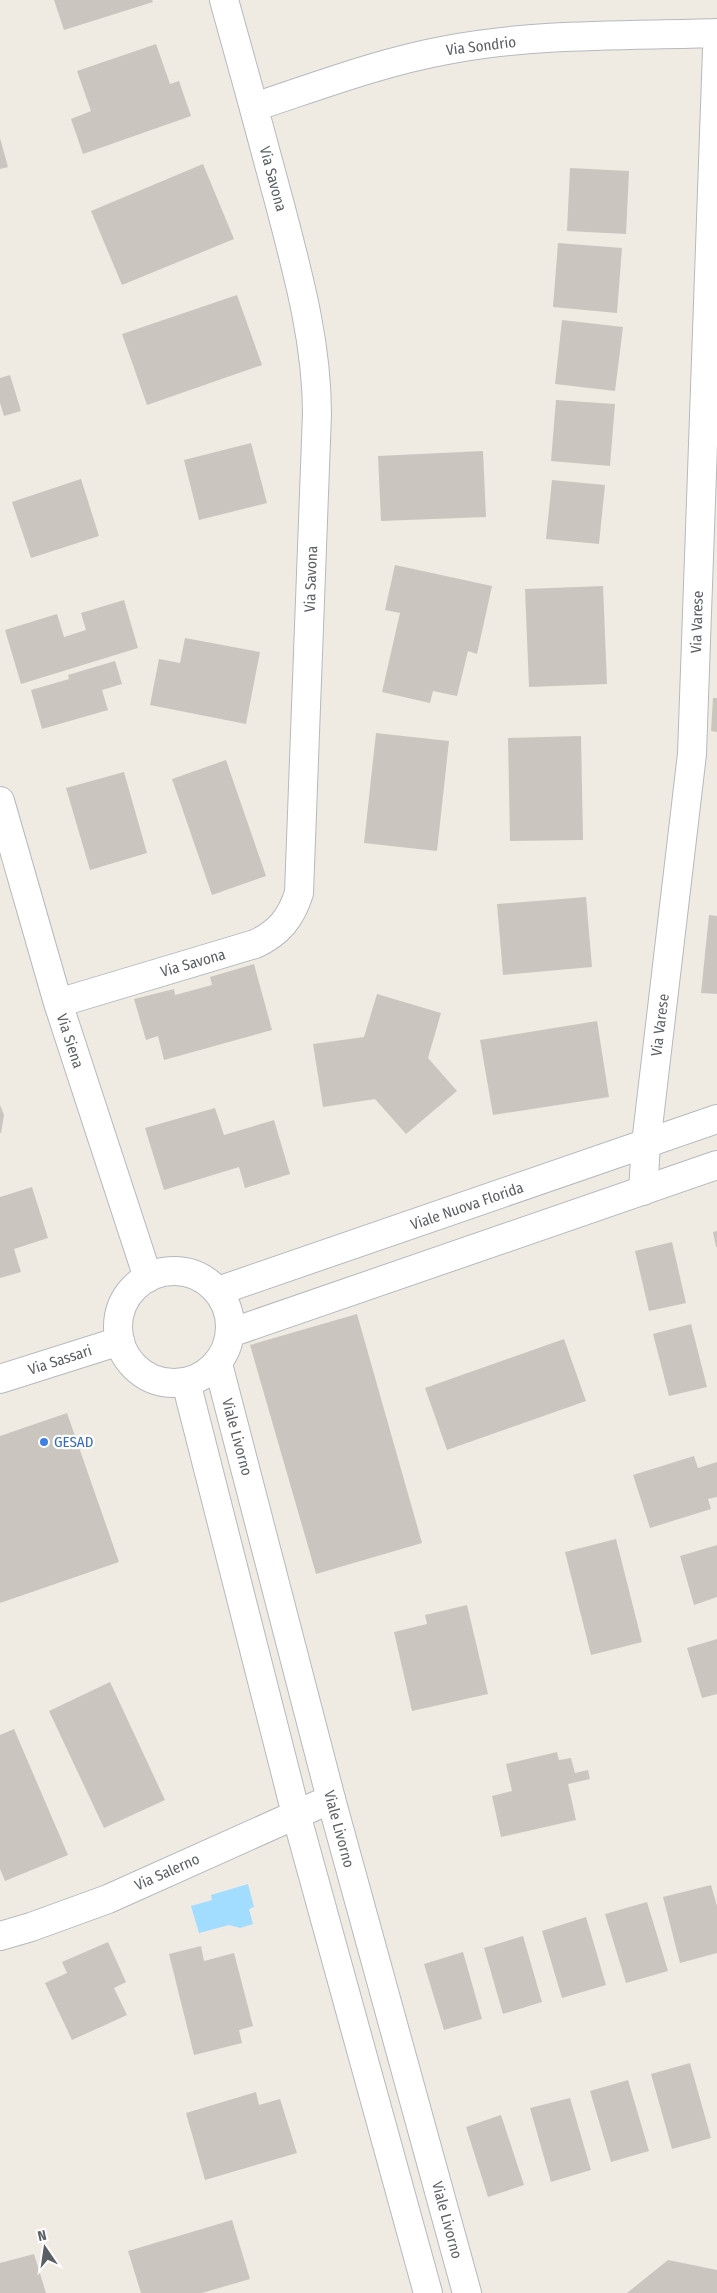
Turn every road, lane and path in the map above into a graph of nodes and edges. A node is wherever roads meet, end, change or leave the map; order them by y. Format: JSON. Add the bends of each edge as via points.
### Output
{"nodes":[{"id":1,"x":224,"y":0,"type":"edge"},
{"id":2,"x":717,"y":33,"type":"edge"},
{"id":3,"x":717,"y":50,"type":"edge"},
{"id":4,"x":254,"y":108,"type":"junction"},
{"id":5,"x":709,"y":473,"type":"edge"},
{"id":6,"x":0,"y":801,"type":"edge"},
{"id":7,"x":58,"y":1003,"type":"junction"},
{"id":8,"x":717,"y":1119,"type":"edge"},
{"id":9,"x":646,"y":1144,"type":"junction"},
{"id":10,"x":717,"y":1165,"type":"edge"},
{"id":11,"x":643,"y":1191,"type":"junction"},
{"id":12,"x":148,"y":1278,"type":"junction"},
{"id":13,"x":218,"y":1291,"type":"junction"},
{"id":14,"x":230,"y":1332,"type":"junction"},
{"id":15,"x":120,"y":1341,"type":"junction"},
{"id":16,"x":218,"y":1364,"type":"junction"},
{"id":17,"x":0,"y":1379,"type":"edge"},
{"id":18,"x":186,"y":1382,"type":"junction"},
{"id":19,"x":331,"y":1799,"type":"junction"},
{"id":20,"x":296,"y":1814,"type":"junction"},
{"id":21,"x":0,"y":1936,"type":"edge"},
{"id":22,"x":428,"y":2293,"type":"edge"},
{"id":23,"x":467,"y":2293,"type":"edge"}],
"edges":[{"from":1,"to":4,"type":"street","name":"Via Savona"},
{"from":2,"to":4,"type":"street","name":"Via Sondrio","via":[[537,40],[448,49],[363,70]]},
{"from":3,"to":5,"type":"street","name":"Via Varese"},
{"from":4,"to":7,"type":"street","name":"Via Savona","via":[[300,281],[316,376],[299,893],[284,925],[255,944]]},
{"from":5,"to":9,"type":"street","name":"Via Varese","via":[[692,754]]},
{"from":6,"to":7,"type":"street","name":"Via Siena"},
{"from":7,"to":12,"type":"street","name":"Via Siena"},
{"from":8,"to":9,"type":"street","name":"Viale Nuova Florida"},
{"from":9,"to":11,"type":"street","name":"Via Varese"},
{"from":9,"to":13,"type":"street","name":"Viale Nuova Florida"},
{"from":10,"to":11,"type":"street"},
{"from":11,"to":14,"type":"street"},
{"from":12,"to":13,"type":"street","via":[[166,1272],[185,1272],[203,1279]]},
{"from":12,"to":15,"type":"street","via":[[133,1289],[123,1305],[118,1322]]},
{"from":13,"to":14,"type":"street","via":[[226,1304]]},
{"from":14,"to":16,"type":"street"},
{"from":15,"to":17,"type":"street","name":"Via Sassari"},
{"from":15,"to":18,"type":"street","via":[[126,1357],[152,1379]]},
{"from":16,"to":18,"type":"street","via":[[203,1376]]},
{"from":16,"to":19,"type":"street","name":"Viale Livorno"},
{"from":18,"to":20,"type":"street"},
{"from":19,"to":20,"type":"street","name":"Via Salerno"},
{"from":19,"to":23,"type":"street","name":"Viale Livorno"},
{"from":20,"to":21,"type":"street","name":"Via Salerno","via":[[108,1899]]},
{"from":20,"to":22,"type":"street"}]}
